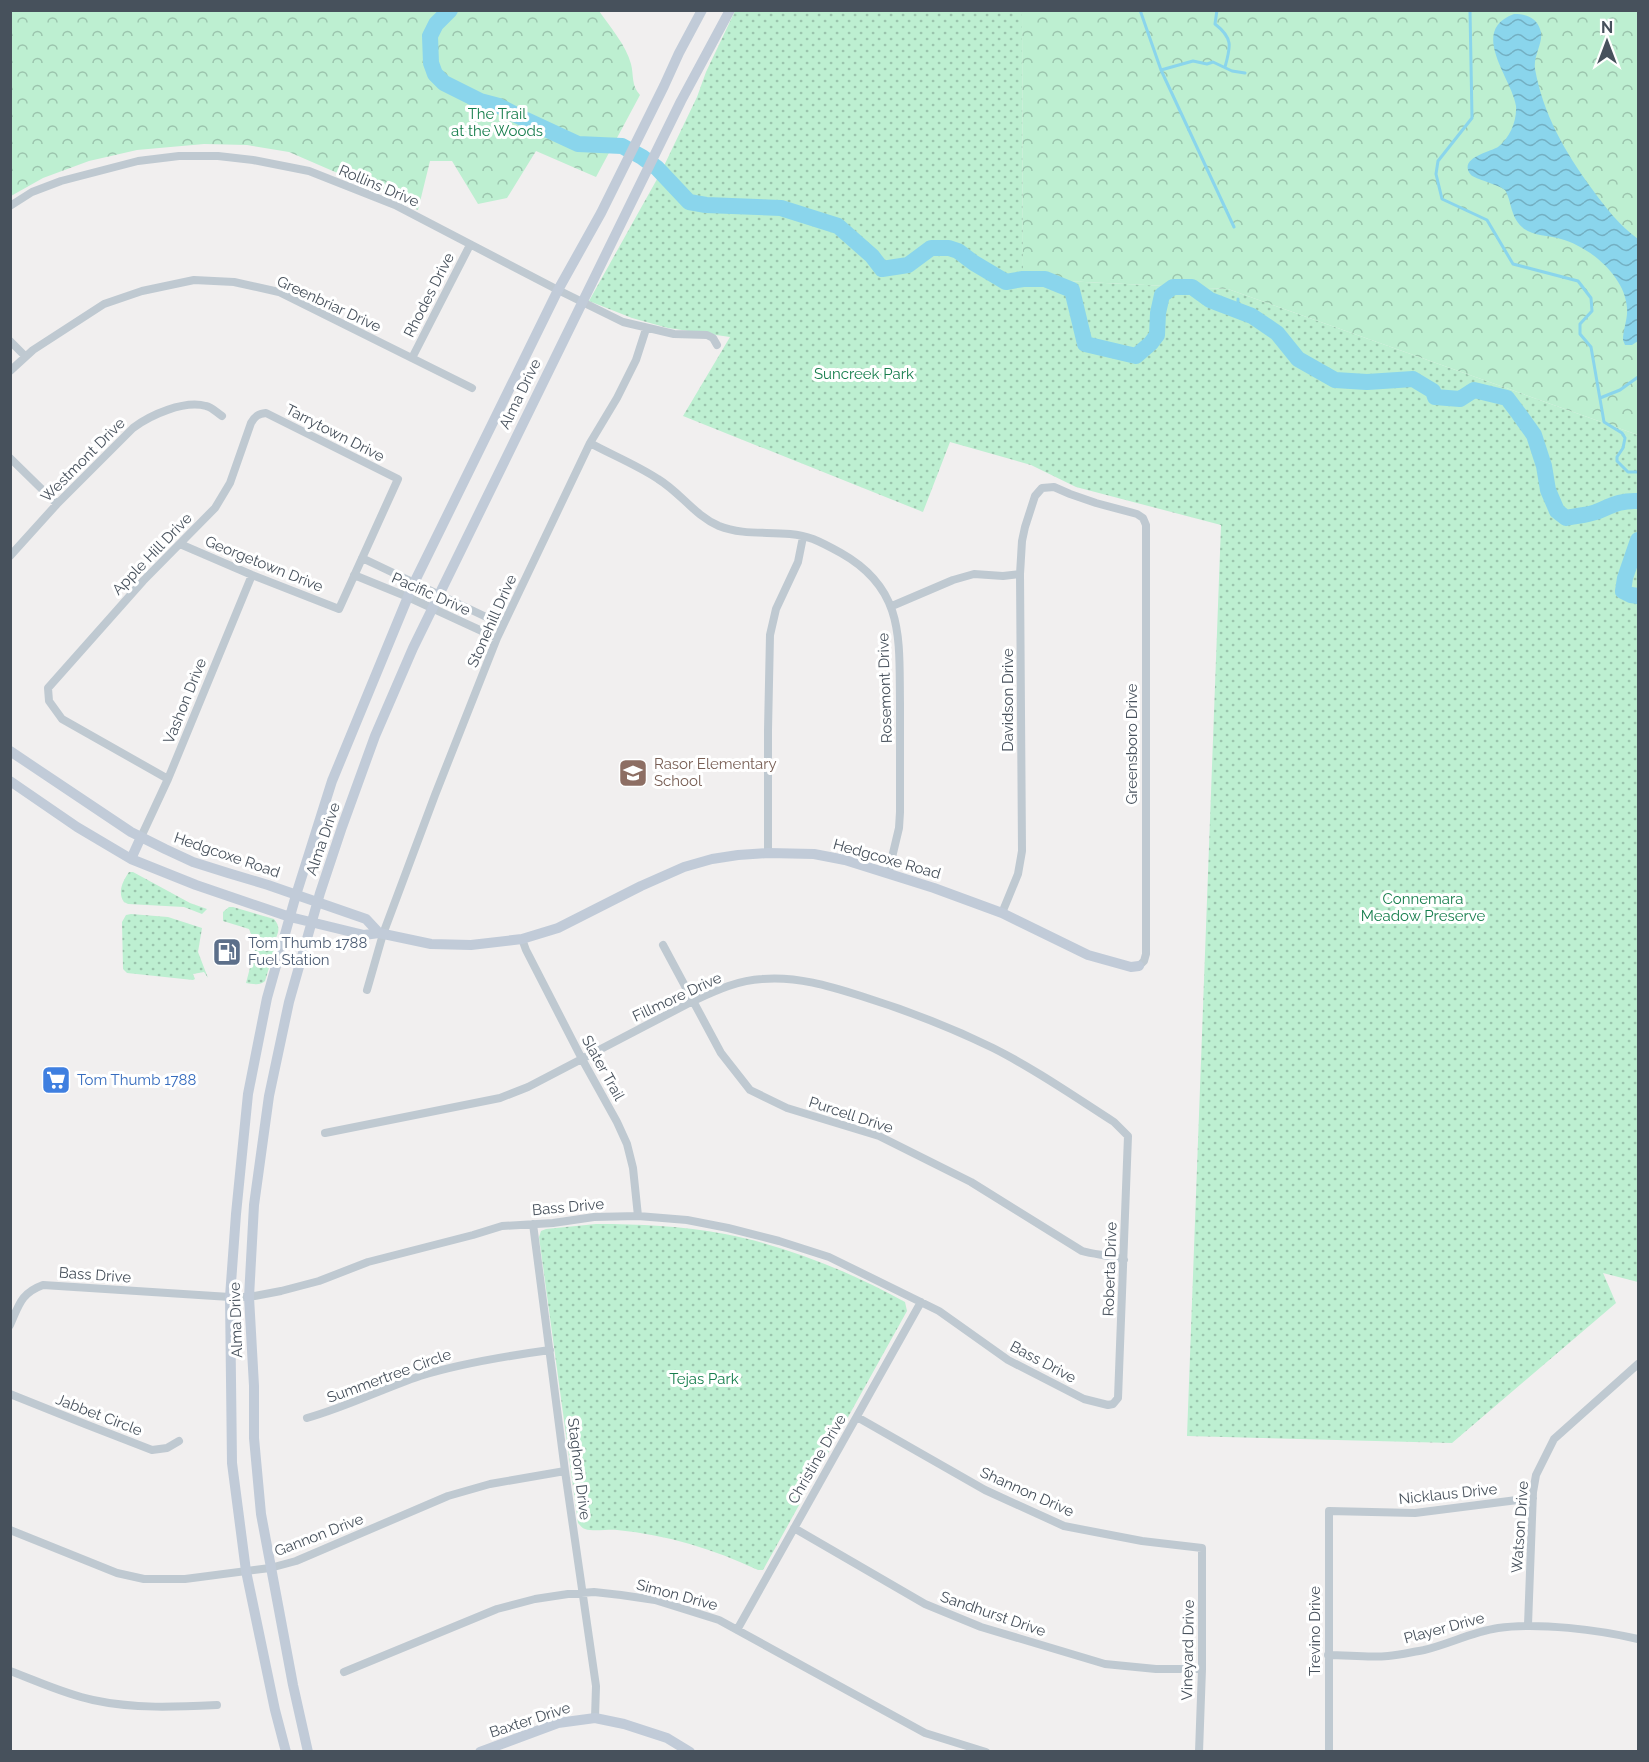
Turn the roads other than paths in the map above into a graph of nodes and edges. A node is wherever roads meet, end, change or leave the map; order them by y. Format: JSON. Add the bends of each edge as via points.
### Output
{"nodes":[{"id":1,"x":702,"y":10,"type":"edge"},
{"id":2,"x":730,"y":10,"type":"edge"},
{"id":3,"x":10,"y":206,"type":"edge"},
{"id":4,"x":470,"y":245,"type":"junction"},
{"id":5,"x":558,"y":290,"type":"junction"},
{"id":6,"x":581,"y":302,"type":"junction"},
{"id":7,"x":646,"y":329,"type":"junction"},
{"id":8,"x":10,"y":341,"type":"edge"},
{"id":9,"x":717,"y":345,"type":"dead end"},
{"id":10,"x":25,"y":356,"type":"junction"},
{"id":11,"x":412,"y":358,"type":"junction"},
{"id":12,"x":10,"y":371,"type":"edge"},
{"id":13,"x":472,"y":388,"type":"dead end"},
{"id":14,"x":260,"y":414,"type":"joint"},
{"id":15,"x":222,"y":416,"type":"dead end"},
{"id":16,"x":590,"y":443,"type":"junction"},
{"id":17,"x":10,"y":458,"type":"edge"},
{"id":18,"x":57,"y":504,"type":"junction"},
{"id":19,"x":1143,"y":518,"type":"joint"},
{"id":20,"x":803,"y":537,"type":"junction"},
{"id":21,"x":180,"y":544,"type":"junction"},
{"id":22,"x":10,"y":556,"type":"edge"},
{"id":23,"x":362,"y":558,"type":"junction"},
{"id":24,"x":1020,"y":574,"type":"junction"},
{"id":25,"x":252,"y":575,"type":"junction"},
{"id":26,"x":354,"y":575,"type":"junction"},
{"id":27,"x":414,"y":583,"type":"junction"},
{"id":28,"x":438,"y":595,"type":"junction"},
{"id":29,"x":408,"y":597,"type":"junction"},
{"id":30,"x":892,"y":606,"type":"junction"},
{"id":31,"x":432,"y":608,"type":"junction"},
{"id":32,"x":503,"y":625,"type":"junction"},
{"id":33,"x":497,"y":638,"type":"junction"},
{"id":34,"x":355,"y":728,"type":"junction"},
{"id":35,"x":375,"y":736,"type":"junction"},
{"id":36,"x":12,"y":754,"type":"edge"},
{"id":37,"x":168,"y":779,"type":"junction"},
{"id":38,"x":10,"y":780,"type":"edge"},
{"id":39,"x":141,"y":837,"type":"junction"},
{"id":40,"x":768,"y":853,"type":"junction"},
{"id":41,"x":131,"y":859,"type":"junction"},
{"id":42,"x":888,"y":874,"type":"junction"},
{"id":43,"x":296,"y":895,"type":"junction"},
{"id":44,"x":318,"y":903,"type":"junction"},
{"id":45,"x":1002,"y":914,"type":"junction"},
{"id":46,"x":290,"y":917,"type":"junction"},
{"id":47,"x":313,"y":923,"type":"junction"},
{"id":48,"x":381,"y":933,"type":"junction"},
{"id":49,"x":522,"y":939,"type":"junction"},
{"id":50,"x":663,"y":945,"type":"dead end"},
{"id":51,"x":1139,"y":966,"type":"joint"},
{"id":52,"x":367,"y":990,"type":"dead end"},
{"id":53,"x":693,"y":1001,"type":"junction"},
{"id":54,"x":582,"y":1059,"type":"junction"},
{"id":55,"x":248,"y":1094,"type":"junction"},
{"id":56,"x":269,"y":1096,"type":"junction"},
{"id":57,"x":325,"y":1133,"type":"dead end"},
{"id":58,"x":1128,"y":1136,"type":"joint"},
{"id":59,"x":638,"y":1216,"type":"junction"},
{"id":60,"x":533,"y":1224,"type":"junction"},
{"id":61,"x":1124,"y":1260,"type":"junction"},
{"id":62,"x":249,"y":1296,"type":"junction"},
{"id":63,"x":231,"y":1297,"type":"junction"},
{"id":64,"x":921,"y":1302,"type":"junction"},
{"id":65,"x":10,"y":1325,"type":"edge"},
{"id":66,"x":550,"y":1350,"type":"junction"},
{"id":67,"x":1638,"y":1364,"type":"edge"},
{"id":68,"x":10,"y":1394,"type":"edge"},
{"id":69,"x":1116,"y":1401,"type":"joint"},
{"id":70,"x":856,"y":1417,"type":"junction"},
{"id":71,"x":307,"y":1418,"type":"dead end"},
{"id":72,"x":179,"y":1441,"type":"dead end"},
{"id":73,"x":565,"y":1471,"type":"junction"},
{"id":74,"x":1533,"y":1498,"type":"junction"},
{"id":75,"x":1329,"y":1511,"type":"joint"},
{"id":76,"x":794,"y":1528,"type":"junction"},
{"id":77,"x":10,"y":1530,"type":"edge"},
{"id":78,"x":1202,"y":1548,"type":"joint"},
{"id":79,"x":270,"y":1568,"type":"junction"},
{"id":80,"x":246,"y":1571,"type":"junction"},
{"id":81,"x":582,"y":1593,"type":"junction"},
{"id":82,"x":1528,"y":1626,"type":"junction"},
{"id":83,"x":737,"y":1630,"type":"junction"},
{"id":84,"x":1638,"y":1639,"type":"edge"},
{"id":85,"x":1328,"y":1656,"type":"junction"},
{"id":86,"x":1202,"y":1669,"type":"junction"},
{"id":87,"x":10,"y":1671,"type":"edge"},
{"id":88,"x":344,"y":1672,"type":"dead end"},
{"id":89,"x":217,"y":1705,"type":"dead end"},
{"id":90,"x":595,"y":1718,"type":"junction"},
{"id":91,"x":673,"y":1747,"type":"edge"},
{"id":92,"x":286,"y":1752,"type":"edge"},
{"id":93,"x":308,"y":1752,"type":"edge"},
{"id":94,"x":480,"y":1752,"type":"edge"},
{"id":95,"x":690,"y":1752,"type":"edge"},
{"id":96,"x":986,"y":1752,"type":"edge"},
{"id":97,"x":1199,"y":1752,"type":"edge"},
{"id":98,"x":1329,"y":1752,"type":"edge"}],
"edges":[{"from":1,"to":5,"type":"main road","name":"Alma Drive","via":[[601,213]]},
{"from":2,"to":6,"type":"main road","name":"Alma Drive"},
{"from":3,"to":4,"type":"street","name":"Rollins Drive","via":[[32,192],[62,181],[138,160],[218,156],[309,171],[394,205]]},
{"from":4,"to":5,"type":"street","name":"Rollins Drive"},
{"from":4,"to":11,"type":"street","name":"Rhodes Drive"},
{"from":5,"to":6,"type":"street","name":"Rollins Drive"},
{"from":5,"to":27,"type":"main road","name":"Alma Drive"},
{"from":6,"to":7,"type":"street","name":"Rollins Drive"},
{"from":6,"to":28,"type":"main road","name":"Alma Drive"},
{"from":7,"to":9,"type":"street","name":"Rollins Drive","via":[[707,335]]},
{"from":7,"to":16,"type":"street","name":"Stonehill Drive","via":[[636,360]]},
{"from":8,"to":10,"type":"street"},
{"from":10,"to":11,"type":"street","name":"Greenbriar Drive","via":[[104,304],[194,280],[234,282],[279,292]]},
{"from":10,"to":12,"type":"street","name":"Greenbriar Drive"},
{"from":11,"to":13,"type":"street","name":"Greenbriar Drive"},
{"from":14,"to":21,"type":"street","name":"Apple Hill Drive","via":[[251,423],[230,483],[215,508]]},
{"from":14,"to":23,"type":"street","name":"Tarrytown Drive","via":[[266,413],[398,479]]},
{"from":15,"to":18,"type":"street","name":"Westmont Drive","via":[[205,405],[191,405],[144,420]]},
{"from":16,"to":20,"type":"street","name":"Rosemont Drive","via":[[658,478],[709,521],[744,533]]},
{"from":16,"to":32,"type":"street","name":"Stonehill Drive"},
{"from":17,"to":18,"type":"street"},
{"from":18,"to":22,"type":"street","name":"Westmont Drive"},
{"from":19,"to":24,"type":"street","name":"Davidson Drive","via":[[1054,487],[1042,488],[1035,496],[1024,527]]},
{"from":19,"to":51,"type":"street","name":"Greensboro Drive","via":[[1146,954]]},
{"from":20,"to":30,"type":"street","name":"Rosemont Drive","via":[[826,545],[864,568]]},
{"from":20,"to":40,"type":"street","via":[[798,562],[776,609],[770,635]]},
{"from":21,"to":25,"type":"street","name":"Georgetown Drive"},
{"from":21,"to":37,"type":"street","name":"Apple Hill Drive","via":[[48,688],[49,701],[62,719]]},
{"from":23,"to":26,"type":"street"},
{"from":23,"to":27,"type":"street","name":"Pacific Drive"},
{"from":24,"to":30,"type":"street","via":[[974,574]]},
{"from":24,"to":45,"type":"street","name":"Davidson Drive","via":[[1022,851]]},
{"from":25,"to":26,"type":"street","name":"Georgetown Drive","via":[[339,609]]},
{"from":25,"to":37,"type":"street","name":"Vashon Drive"},
{"from":26,"to":29,"type":"street","name":"Pacific Drive"},
{"from":27,"to":28,"type":"street","name":"Pacific Drive"},
{"from":27,"to":29,"type":"main road","name":"Alma Drive"},
{"from":28,"to":31,"type":"main road","name":"Alma Drive"},
{"from":28,"to":32,"type":"street","name":"Pacific Drive"},
{"from":29,"to":31,"type":"street","name":"Pacific Drive"},
{"from":29,"to":34,"type":"main road","name":"Alma Drive"},
{"from":30,"to":42,"type":"street","name":"Rosemont Drive","via":[[899,646],[900,812]]},
{"from":31,"to":33,"type":"street","name":"Pacific Drive"},
{"from":31,"to":35,"type":"main road","name":"Alma Drive"},
{"from":32,"to":33,"type":"street","name":"Stonehill Drive"},
{"from":33,"to":48,"type":"street","name":"Stonehill Drive"},
{"from":34,"to":35,"type":"main road"},
{"from":34,"to":43,"type":"main road","name":"Alma Drive","via":[[332,781]]},
{"from":35,"to":44,"type":"main road","name":"Alma Drive"},
{"from":36,"to":39,"type":"main road","name":"Hedgcoxe Road"},
{"from":37,"to":39,"type":"street","name":"Vashon Drive"},
{"from":38,"to":41,"type":"main road","name":"Hedgcoxe Road"},
{"from":39,"to":41,"type":"main road"},
{"from":39,"to":43,"type":"main road","name":"Hedgcoxe Road","via":[[194,862]]},
{"from":40,"to":42,"type":"main road","name":"Hedgcoxe Road","via":[[814,854]]},
{"from":40,"to":49,"type":"main road","name":"Hedgcoxe Road","via":[[712,859],[684,867],[558,928]]},
{"from":41,"to":46,"type":"main road","name":"Hedgcoxe Road"},
{"from":42,"to":45,"type":"main road","name":"Hedgcoxe Road"},
{"from":43,"to":44,"type":"main road","name":"Hedgcoxe Road"},
{"from":43,"to":46,"type":"main road","name":"Alma Drive"},
{"from":44,"to":47,"type":"main road","name":"Alma Drive"},
{"from":44,"to":48,"type":"main road","name":"Hedgcoxe Road","via":[[366,919]]},
{"from":45,"to":51,"type":"main road","name":"Hedgcoxe Road","via":[[1088,955]]},
{"from":46,"to":47,"type":"main road","name":"Hedgcoxe Road"},
{"from":46,"to":55,"type":"main road","name":"Alma Drive","via":[[267,998]]},
{"from":47,"to":48,"type":"main road","name":"Hedgcoxe Road","via":[[364,935]]},
{"from":47,"to":56,"type":"main road","name":"Alma Drive","via":[[289,1002]]},
{"from":48,"to":49,"type":"main road","name":"Hedgcoxe Road","via":[[431,944],[471,945]]},
{"from":48,"to":52,"type":"street","name":"Stonehill Drive"},
{"from":49,"to":54,"type":"street","name":"Slater Trail"},
{"from":50,"to":53,"type":"street","name":"Purcell Drive"},
{"from":53,"to":54,"type":"street","name":"Fillmore Drive"},
{"from":53,"to":58,"type":"street","name":"Fillmore Drive","via":[[718,989],[761,979],[789,979],[858,995],[937,1022],[994,1049],[1114,1122]]},
{"from":53,"to":61,"type":"street","name":"Purcell Drive","via":[[722,1053],[750,1090],[787,1108],[879,1136],[971,1182],[1082,1251]]},
{"from":54,"to":57,"type":"street","name":"Fillmore Drive","via":[[500,1098]]},
{"from":54,"to":59,"type":"street","name":"Slater Trail","via":[[627,1144]]},
{"from":55,"to":56,"type":"main road"},
{"from":55,"to":63,"type":"main road","name":"Alma Drive"},
{"from":56,"to":62,"type":"main road","name":"Alma Drive","via":[[254,1205]]},
{"from":58,"to":61,"type":"street","name":"Roberta Drive"},
{"from":59,"to":60,"type":"street","name":"Bass Drive"},
{"from":59,"to":64,"type":"street","name":"Bass Drive","via":[[687,1220],[779,1241],[829,1257]]},
{"from":60,"to":62,"type":"street","name":"Bass Drive","via":[[502,1226],[368,1262],[319,1281]]},
{"from":60,"to":66,"type":"street","name":"Staghorn Drive"},
{"from":61,"to":69,"type":"street","name":"Roberta Drive"},
{"from":62,"to":63,"type":"street","name":"Bass Drive"},
{"from":62,"to":79,"type":"main road","name":"Alma Drive","via":[[255,1457]]},
{"from":63,"to":65,"type":"street","name":"Bass Drive","via":[[43,1285],[29,1290]]},
{"from":63,"to":80,"type":"main road","name":"Alma Drive","via":[[232,1463]]},
{"from":64,"to":69,"type":"street","name":"Bass Drive","via":[[1032,1373],[1084,1399],[1108,1405]]},
{"from":64,"to":70,"type":"street","name":"Christine Drive"},
{"from":66,"to":71,"type":"street","name":"Summertree Circle","via":[[459,1365]]},
{"from":66,"to":73,"type":"street","name":"Staghorn Drive"},
{"from":67,"to":74,"type":"street","name":"Watson Drive","via":[[1554,1439],[1536,1475]]},
{"from":68,"to":72,"type":"street","name":"Jabbet Circle","via":[[152,1450]]},
{"from":70,"to":76,"type":"street","name":"Christine Drive"},
{"from":70,"to":78,"type":"street","name":"Shannon Drive","via":[[985,1490],[1064,1526]]},
{"from":73,"to":79,"type":"street","name":"Gannon Drive","via":[[448,1496],[296,1561]]},
{"from":73,"to":81,"type":"street","name":"Staghorn Drive"},
{"from":74,"to":75,"type":"street","name":"Nicklaus Drive","via":[[1415,1513]]},
{"from":74,"to":82,"type":"street","name":"Watson Drive"},
{"from":75,"to":85,"type":"street","name":"Trevino Drive"},
{"from":76,"to":83,"type":"street","name":"Christine Drive"},
{"from":76,"to":86,"type":"street","name":"Sandhurst Drive","via":[[925,1605],[981,1627],[1105,1664]]},
{"from":77,"to":80,"type":"street","name":"Gannon Drive","via":[[117,1573],[144,1579],[185,1579]]},
{"from":78,"to":86,"type":"street","name":"Vineyard Drive"},
{"from":79,"to":80,"type":"street","name":"Gannon Drive"},
{"from":79,"to":93,"type":"main road","name":"Alma Drive"},
{"from":80,"to":92,"type":"main road","name":"Alma Drive"},
{"from":81,"to":83,"type":"street","name":"Simon Drive","via":[[655,1600],[719,1620]]},
{"from":81,"to":88,"type":"street","name":"Simon Drive","via":[[497,1609]]},
{"from":81,"to":90,"type":"street","name":"Staghorn Drive","via":[[596,1686]]},
{"from":82,"to":84,"type":"street","name":"Player Drive"},
{"from":82,"to":85,"type":"street","name":"Player Drive","via":[[1467,1634],[1448,1644],[1386,1657]]},
{"from":83,"to":96,"type":"street","name":"Simon Drive","via":[[925,1733]]},
{"from":85,"to":98,"type":"street","name":"Trevino Drive"},
{"from":86,"to":97,"type":"street","name":"Vineyard Drive"},
{"from":87,"to":89,"type":"street","via":[[93,1700],[158,1708]]},
{"from":90,"to":91,"type":"main road","name":"Baxter Drive","via":[[624,1724]]},
{"from":90,"to":94,"type":"main road","name":"Baxter Drive","via":[[558,1723]]},
{"from":91,"to":95,"type":"main road","name":"Baxter Drive"}]}
